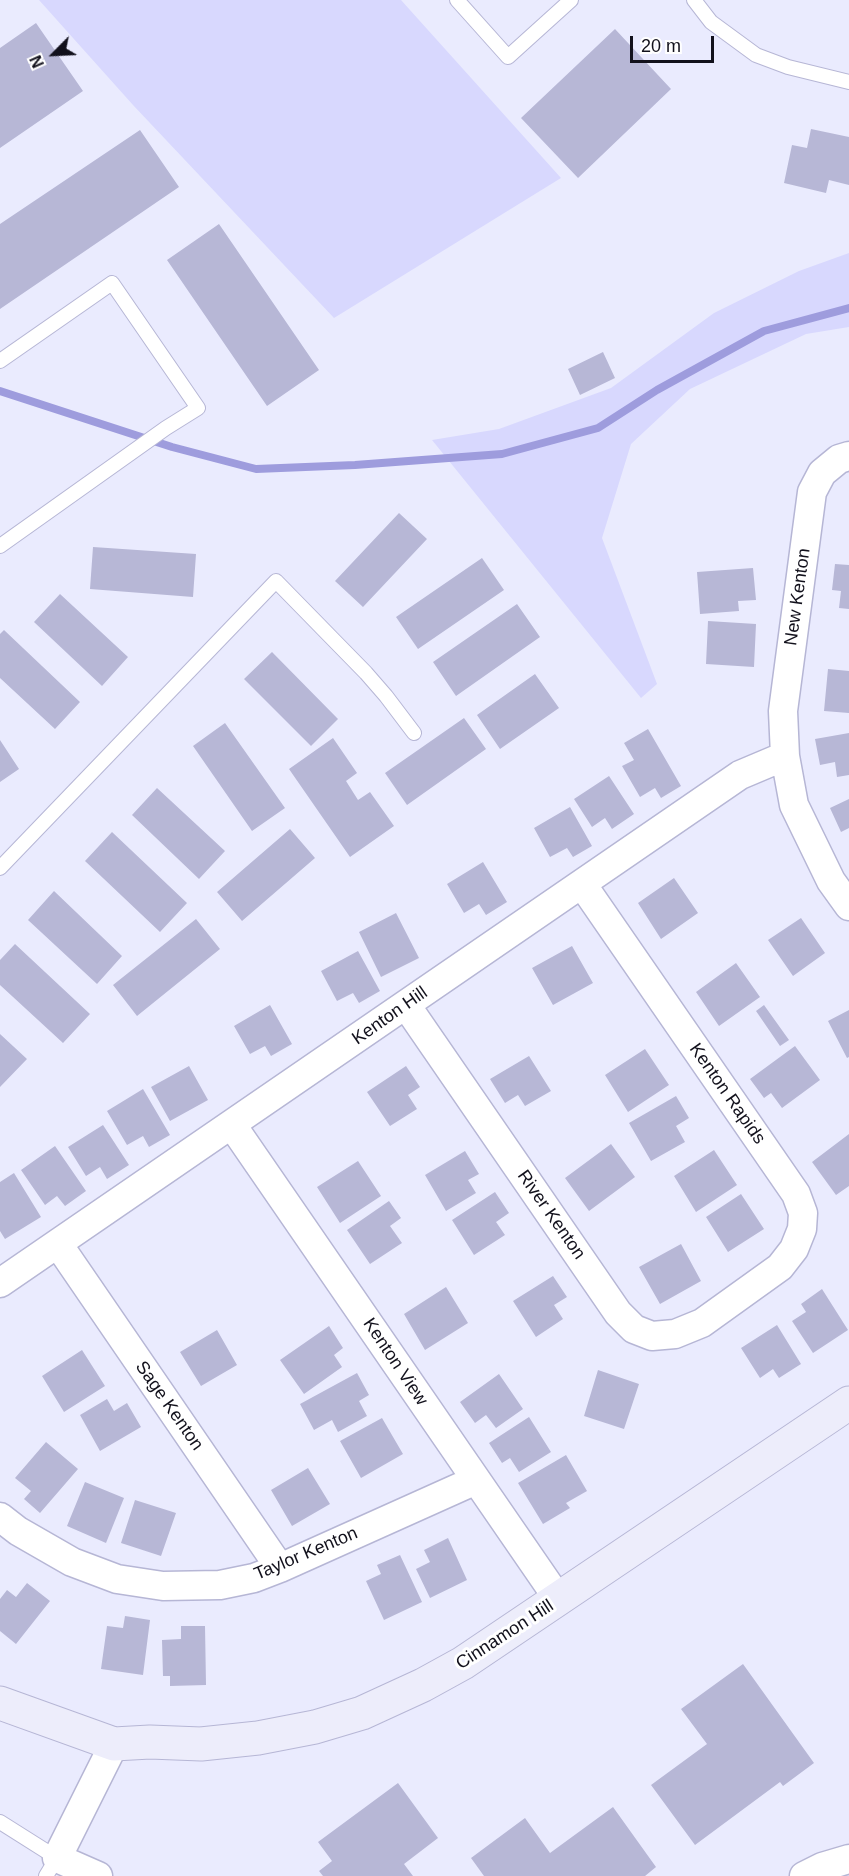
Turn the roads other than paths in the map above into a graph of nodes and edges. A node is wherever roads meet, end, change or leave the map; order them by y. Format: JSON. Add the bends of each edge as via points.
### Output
{"nodes":[{"id":1,"x":457,"y":0,"type":"edge"},
{"id":2,"x":571,"y":0,"type":"edge"},
{"id":3,"x":694,"y":0,"type":"edge"},
{"id":4,"x":849,"y":82,"type":"edge"},
{"id":5,"x":0,"y":361,"type":"edge"},
{"id":6,"x":849,"y":456,"type":"edge"},
{"id":7,"x":0,"y":546,"type":"edge"},
{"id":8,"x":414,"y":733,"type":"dead end"},
{"id":9,"x":785,"y":756,"type":"junction"},
{"id":10,"x":0,"y":868,"type":"edge"},
{"id":11,"x":582,"y":884,"type":"junction"},
{"id":12,"x":849,"y":906,"type":"edge"},
{"id":13,"x":406,"y":1005,"type":"junction"},
{"id":14,"x":232,"y":1125,"type":"junction"},
{"id":15,"x":57,"y":1244,"type":"junction"},
{"id":16,"x":0,"y":1283,"type":"edge"},
{"id":17,"x":737,"y":1299,"type":"joint"},
{"id":18,"x":849,"y":1403,"type":"edge"},
{"id":19,"x":476,"y":1480,"type":"junction"},
{"id":20,"x":0,"y":1517,"type":"edge"},
{"id":21,"x":280,"y":1568,"type":"junction"},
{"id":22,"x":559,"y":1600,"type":"junction"},
{"id":23,"x":0,"y":1703,"type":"edge"},
{"id":24,"x":114,"y":1744,"type":"junction"},
{"id":25,"x":0,"y":1822,"type":"edge"},
{"id":26,"x":849,"y":1859,"type":"edge"},
{"id":27,"x":48,"y":1871,"type":"edge"},
{"id":28,"x":98,"y":1876,"type":"edge"},
{"id":29,"x":804,"y":1876,"type":"edge"}],
"edges":[{"from":1,"to":2,"type":"lane","via":[[508,57]]},
{"from":3,"to":4,"type":"lane","via":[[711,22],[756,55],[788,68]]},
{"from":5,"to":7,"type":"lane","via":[[112,284],[198,408]]},
{"from":6,"to":9,"type":"street","name":"New Kenton","via":[[838,459],[822,473],[812,492],[783,711]]},
{"from":8,"to":10,"type":"lane","via":[[366,673],[276,581]]},
{"from":9,"to":11,"type":"street","name":"Kenton Hill","via":[[740,775]]},
{"from":9,"to":12,"type":"street","name":"New Kenton","via":[[794,805],[831,881]]},
{"from":11,"to":13,"type":"street","name":"Kenton Hill"},
{"from":11,"to":17,"type":"street","name":"Kenton Rapids","via":[[796,1194],[803,1213],[794,1249],[780,1267]]},
{"from":13,"to":14,"type":"street","name":"Kenton Hill"},
{"from":13,"to":17,"type":"street","name":"River Kenton","via":[[618,1313],[634,1329],[652,1336],[675,1334],[702,1323]]},
{"from":14,"to":15,"type":"street","name":"Kenton Hill"},
{"from":14,"to":19,"type":"street","name":"Kenton View"},
{"from":15,"to":16,"type":"street","name":"Kenton Hill"},
{"from":15,"to":21,"type":"street","name":"Sage Kenton"},
{"from":18,"to":22,"type":"street","name":"Cinnamon Hill"},
{"from":19,"to":21,"type":"street","name":"Taylor Kenton"},
{"from":19,"to":22,"type":"street","name":"Kenton View"},
{"from":20,"to":21,"type":"street","name":"Taylor Kenton","via":[[72,1562],[117,1579],[163,1586],[220,1585]]},
{"from":22,"to":24,"type":"street","name":"Cinnamon Hill","via":[[462,1664],[362,1713],[258,1738],[201,1744]]},
{"from":23,"to":24,"type":"street"},
{"from":24,"to":27,"type":"street"},
{"from":25,"to":27,"type":"lane"},
{"from":26,"to":29,"type":"street"},
{"from":27,"to":28,"type":"street"}]}
